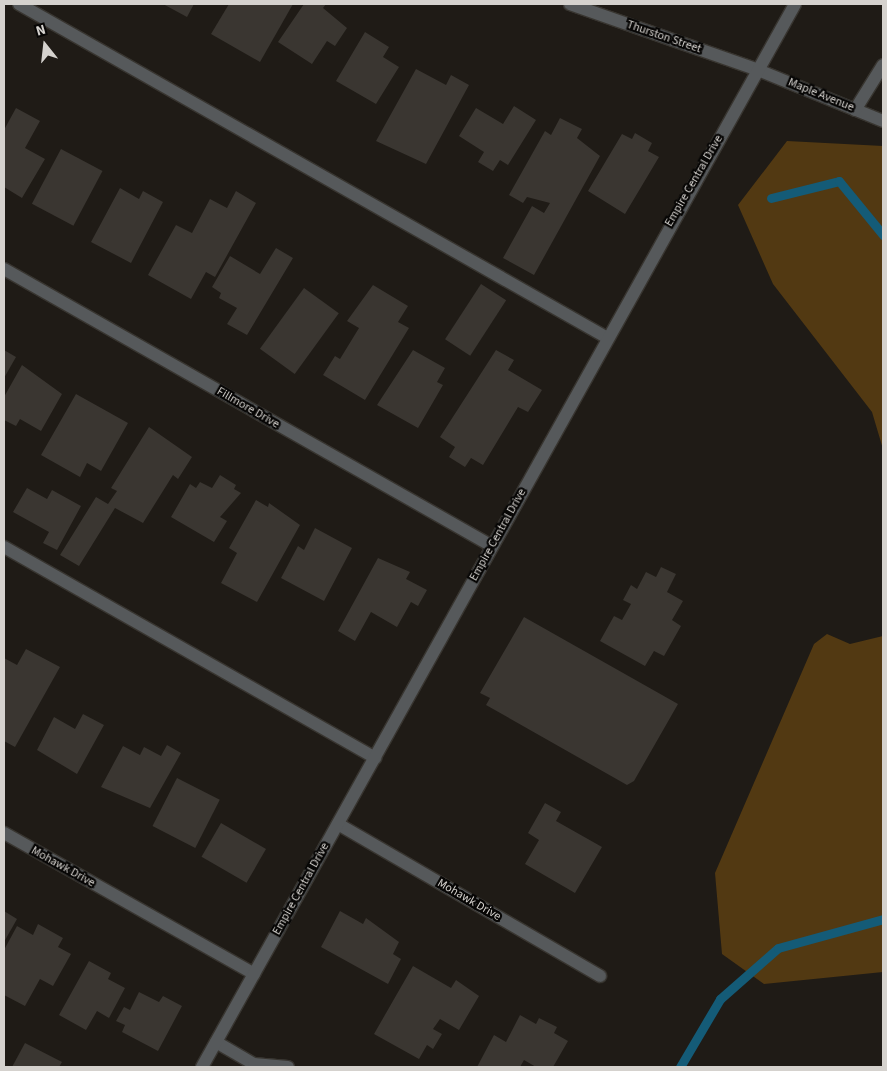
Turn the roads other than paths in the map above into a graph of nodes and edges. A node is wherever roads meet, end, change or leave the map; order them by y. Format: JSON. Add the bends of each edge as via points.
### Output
{"nodes":[{"id":1,"x":18,"y":4,"type":"edge"},
{"id":2,"x":570,"y":4,"type":"edge"},
{"id":3,"x":795,"y":4,"type":"edge"},
{"id":4,"x":883,"y":65,"type":"edge"},
{"id":5,"x":758,"y":70,"type":"junction"},
{"id":6,"x":855,"y":110,"type":"junction"},
{"id":7,"x":883,"y":121,"type":"edge"},
{"id":8,"x":4,"y":269,"type":"edge"},
{"id":9,"x":606,"y":337,"type":"junction"},
{"id":10,"x":492,"y":546,"type":"junction"},
{"id":11,"x":4,"y":547,"type":"edge"},
{"id":12,"x":375,"y":758,"type":"junction"},
{"id":13,"x":338,"y":824,"type":"junction"},
{"id":14,"x":4,"y":833,"type":"edge"},
{"id":15,"x":254,"y":974,"type":"junction"},
{"id":16,"x":600,"y":976,"type":"dead end"},
{"id":17,"x":216,"y":1042,"type":"junction"},
{"id":18,"x":202,"y":1067,"type":"edge"},
{"id":19,"x":288,"y":1067,"type":"edge"}],
"edges":[{"from":1,"to":9,"type":"street"},
{"from":2,"to":5,"type":"street","name":"Thurston Street"},
{"from":3,"to":5,"type":"street","name":"Empire Central Drive"},
{"from":4,"to":6,"type":"street"},
{"from":5,"to":6,"type":"street","name":"Maple Avenue"},
{"from":5,"to":9,"type":"street","name":"Empire Central Drive"},
{"from":6,"to":7,"type":"street","name":"Maple Avenue"},
{"from":8,"to":10,"type":"street","name":"Fillmore Drive"},
{"from":9,"to":10,"type":"street","name":"Empire Central Drive"},
{"from":10,"to":12,"type":"street","name":"Empire Central Drive"},
{"from":11,"to":12,"type":"street"},
{"from":12,"to":13,"type":"street","name":"Empire Central Drive"},
{"from":13,"to":15,"type":"street","name":"Empire Central Drive"},
{"from":13,"to":16,"type":"street","name":"Mohawk Drive"},
{"from":14,"to":15,"type":"street","name":"Mohawk Drive"},
{"from":15,"to":17,"type":"street","name":"Empire Central Drive"},
{"from":17,"to":18,"type":"street","name":"Empire Central Drive"},
{"from":17,"to":19,"type":"street","via":[[254,1064]]}]}
